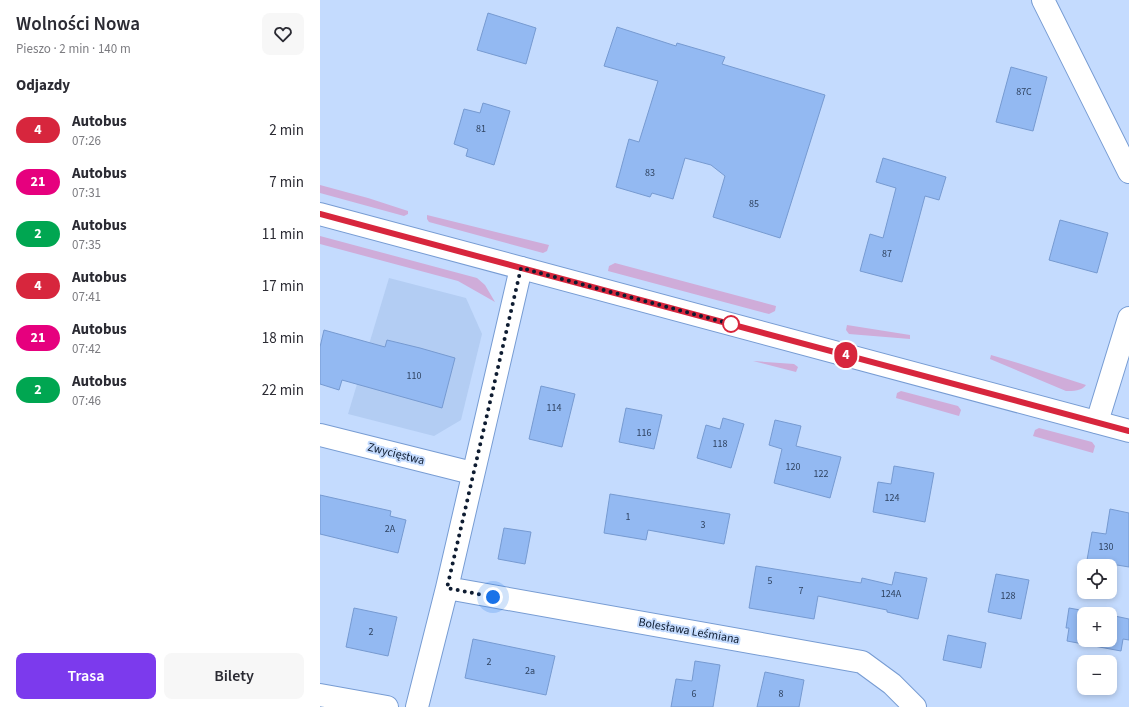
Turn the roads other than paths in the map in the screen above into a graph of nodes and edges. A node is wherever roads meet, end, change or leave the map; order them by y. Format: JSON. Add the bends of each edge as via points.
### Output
{"nodes":[{"id":1,"x":1043,"y":0,"type":"edge"},
{"id":2,"x":1129,"y":172,"type":"edge"},
{"id":3,"x":320,"y":214,"type":"edge"},
{"id":4,"x":521,"y":268,"type":"junction"},
{"id":5,"x":1129,"y":318,"type":"edge"},
{"id":6,"x":1097,"y":422,"type":"junction"},
{"id":7,"x":1129,"y":431,"type":"edge"},
{"id":8,"x":320,"y":435,"type":"edge"},
{"id":9,"x":472,"y":473,"type":"junction"},
{"id":10,"x":447,"y":588,"type":"junction"},
{"id":11,"x":320,"y":695,"type":"edge"},
{"id":12,"x":387,"y":707,"type":"edge"},
{"id":13,"x":417,"y":707,"type":"edge"},
{"id":14,"x":915,"y":707,"type":"edge"}],
"edges":[{"from":1,"to":2,"type":"street"},
{"from":3,"to":4,"type":"street"},
{"from":4,"to":6,"type":"street"},
{"from":4,"to":9,"type":"street"},
{"from":5,"to":6,"type":"street"},
{"from":6,"to":7,"type":"street"},
{"from":8,"to":9,"type":"street","name":"Zwycięstwa"},
{"from":9,"to":10,"type":"street"},
{"from":10,"to":13,"type":"street"},
{"from":10,"to":14,"type":"street","name":"Bolesława Leśmiana","via":[[862,662],[892,684]]},
{"from":11,"to":12,"type":"street"}]}
